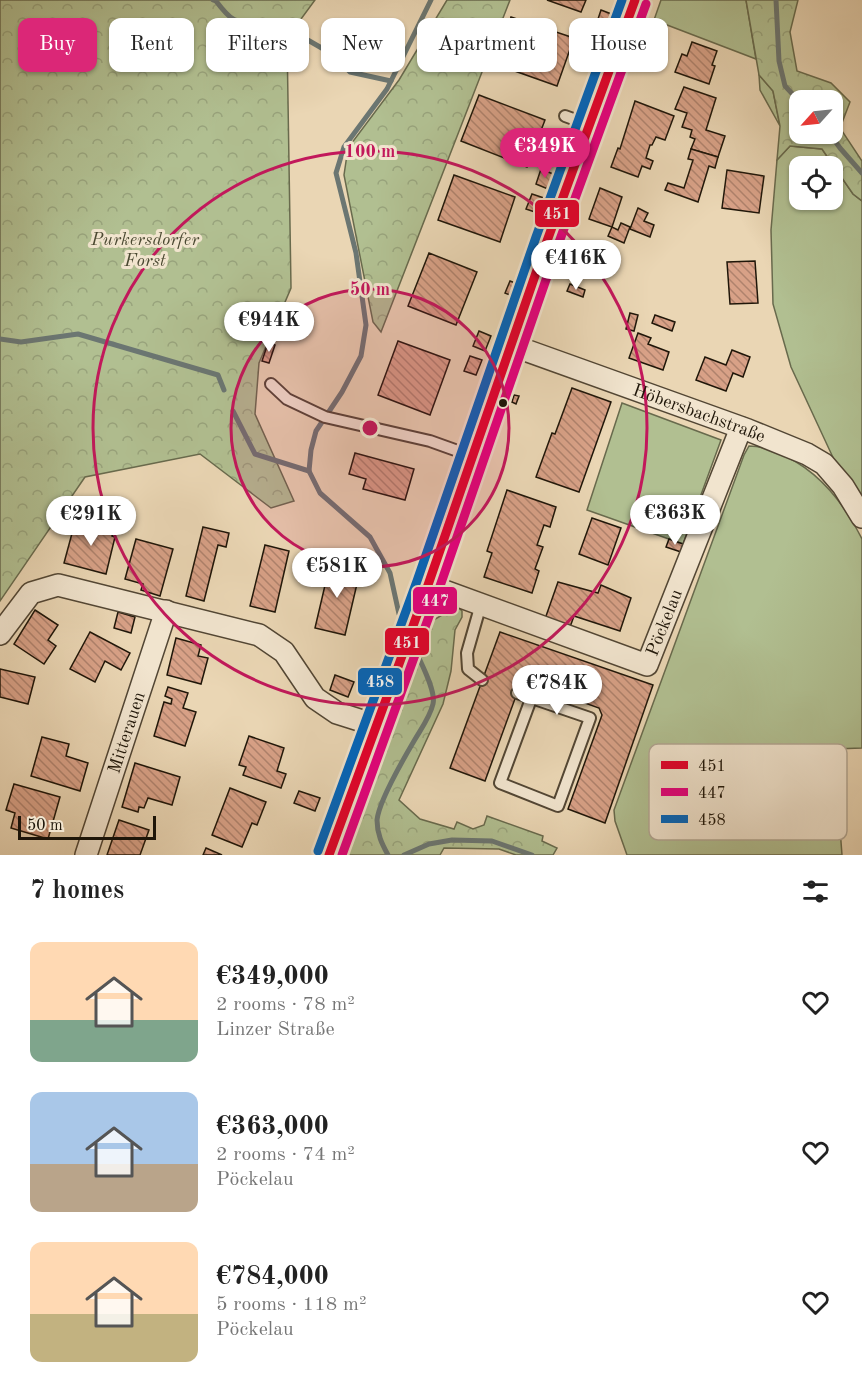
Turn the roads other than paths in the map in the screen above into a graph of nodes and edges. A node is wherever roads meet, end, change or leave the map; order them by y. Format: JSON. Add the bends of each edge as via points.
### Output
{"nodes":[{"id":1,"x":635,"y":0,"type":"edge"},
{"id":2,"x":511,"y":345,"type":"junction"},
{"id":3,"x":271,"y":384,"type":"dead end"},
{"id":4,"x":741,"y":428,"type":"junction"},
{"id":5,"x":472,"y":456,"type":"junction"},
{"id":6,"x":862,"y":517,"type":"edge"},
{"id":7,"x":428,"y":585,"type":"junction"},
{"id":8,"x":481,"y":604,"type":"junction"},
{"id":9,"x":166,"y":611,"type":"junction"},
{"id":10,"x":0,"y":634,"type":"edge"},
{"id":11,"x":482,"y":680,"type":"dead end"},
{"id":12,"x":517,"y":693,"type":"dead end"},
{"id":13,"x":531,"y":699,"type":"junction"},
{"id":14,"x":375,"y":725,"type":"junction"},
{"id":15,"x":86,"y":855,"type":"edge"},
{"id":16,"x":329,"y":855,"type":"edge"}],
"edges":[{"from":1,"to":2,"type":"main road","via":[[578,120]]},
{"from":2,"to":4,"type":"street","name":"Höbersbachstraße"},
{"from":2,"to":5,"type":"main road"},
{"from":3,"to":5,"type":"lane","via":[[287,399],[320,414],[430,441]]},
{"from":4,"to":6,"type":"street","name":"Höbersbachstraße","via":[[824,464]]},
{"from":4,"to":8,"type":"street","name":"Pöckelau","via":[[647,665]]},
{"from":5,"to":7,"type":"main road"},
{"from":7,"to":8,"type":"street","name":"Pöckelau"},
{"from":7,"to":14,"type":"main road"},
{"from":8,"to":11,"type":"lane","via":[[466,653],[468,669]]},
{"from":9,"to":10,"type":"street","via":[[58,585],[32,592]]},
{"from":9,"to":14,"type":"street","via":[[259,635],[284,652],[315,698],[337,713]]},
{"from":9,"to":15,"type":"street","name":"Mitterauen"},
{"from":12,"to":13,"type":"lane"},
{"from":13,"to":13,"type":"lane","via":[[500,783],[558,806],[590,718]]},
{"from":14,"to":16,"type":"main road"}]}
